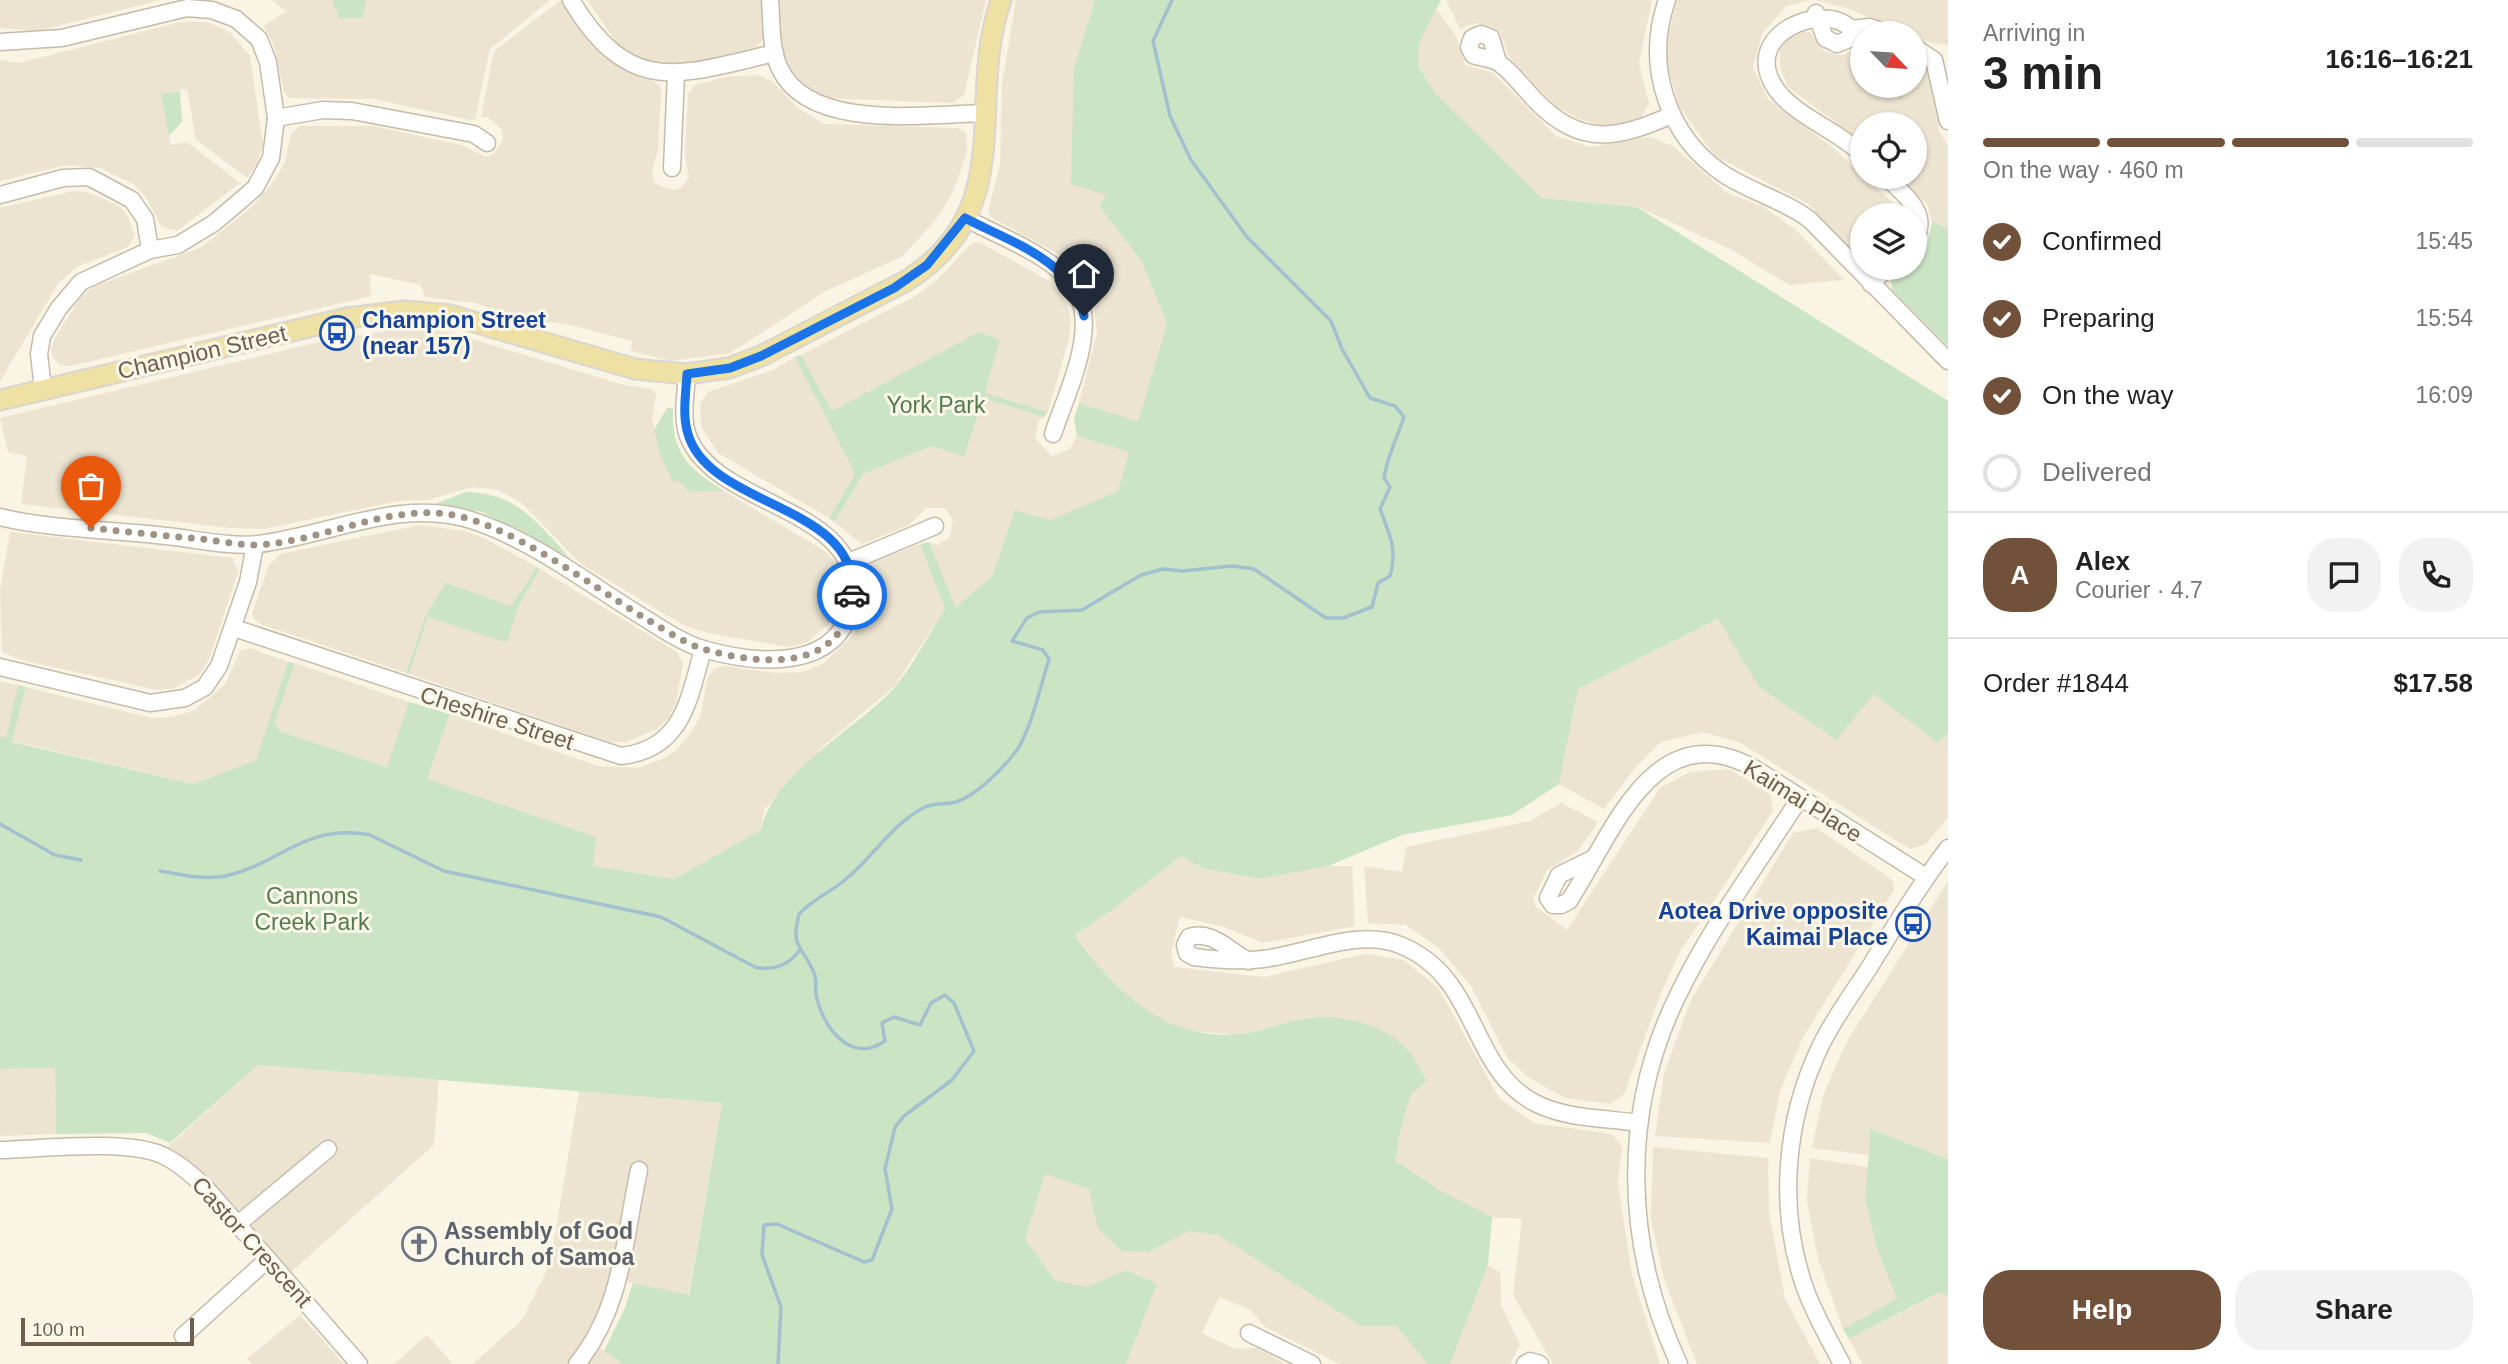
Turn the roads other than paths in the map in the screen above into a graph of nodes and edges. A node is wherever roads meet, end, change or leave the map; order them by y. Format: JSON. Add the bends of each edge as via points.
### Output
{"nodes":[{"id":1,"x":570,"y":0,"type":"edge"},
{"id":2,"x":770,"y":0,"type":"edge"},
{"id":3,"x":1001,"y":0,"type":"edge"},
{"id":4,"x":1667,"y":0,"type":"edge"},
{"id":5,"x":1816,"y":13,"type":"junction"},
{"id":6,"x":1850,"y":28,"type":"edge"},
{"id":7,"x":1850,"y":34,"type":"edge"},
{"id":8,"x":0,"y":42,"type":"edge"},
{"id":9,"x":775,"y":53,"type":"junction"},
{"id":10,"x":1927,"y":55,"type":"edge"},
{"id":11,"x":1498,"y":62,"type":"dead end"},
{"id":12,"x":676,"y":74,"type":"junction"},
{"id":13,"x":986,"y":113,"type":"junction"},
{"id":14,"x":1672,"y":115,"type":"junction"},
{"id":15,"x":276,"y":118,"type":"junction"},
{"id":16,"x":1948,"y":121,"type":"edge"},
{"id":17,"x":487,"y":143,"type":"dead end"},
{"id":18,"x":1850,"y":145,"type":"edge"},
{"id":19,"x":672,"y":168,"type":"dead end"},
{"id":20,"x":1897,"y":189,"type":"edge"},
{"id":21,"x":0,"y":195,"type":"edge"},
{"id":22,"x":1910,"y":203,"type":"edge"},
{"id":23,"x":965,"y":218,"type":"junction"},
{"id":24,"x":150,"y":250,"type":"junction"},
{"id":25,"x":1875,"y":280,"type":"edge"},
{"id":26,"x":1871,"y":284,"type":"junction"},
{"id":27,"x":1948,"y":361,"type":"edge"},
{"id":28,"x":687,"y":374,"type":"junction"},
{"id":29,"x":43,"y":389,"type":"junction"},
{"id":30,"x":0,"y":400,"type":"edge"},
{"id":31,"x":1053,"y":434,"type":"dead end"},
{"id":32,"x":0,"y":517,"type":"edge"},
{"id":33,"x":935,"y":526,"type":"dead end"},
{"id":34,"x":255,"y":545,"type":"junction"},
{"id":35,"x":849,"y":562,"type":"junction"},
{"id":36,"x":234,"y":628,"type":"junction"},
{"id":37,"x":703,"y":649,"type":"junction"},
{"id":38,"x":0,"y":667,"type":"edge"},
{"id":39,"x":1800,"y":798,"type":"junction"},
{"id":40,"x":1948,"y":848,"type":"edge"},
{"id":41,"x":1594,"y":858,"type":"dead end"},
{"id":42,"x":1926,"y":877,"type":"junction"},
{"id":43,"x":1250,"y":961,"type":"dead end"},
{"id":44,"x":1639,"y":1123,"type":"junction"},
{"id":45,"x":328,"y":1149,"type":"dead end"},
{"id":46,"x":0,"y":1150,"type":"edge"},
{"id":47,"x":639,"y":1170,"type":"dead end"},
{"id":48,"x":238,"y":1224,"type":"junction"},
{"id":49,"x":268,"y":1259,"type":"junction"},
{"id":50,"x":1249,"y":1333,"type":"dead end"},
{"id":51,"x":183,"y":1336,"type":"dead end"},
{"id":52,"x":359,"y":1364,"type":"edge"},
{"id":53,"x":577,"y":1364,"type":"edge"},
{"id":54,"x":1312,"y":1364,"type":"edge"},
{"id":55,"x":1525,"y":1364,"type":"edge"},
{"id":56,"x":1540,"y":1364,"type":"edge"},
{"id":57,"x":1679,"y":1364,"type":"edge"},
{"id":58,"x":1842,"y":1364,"type":"edge"}],
"edges":[{"from":1,"to":12,"type":"street","via":[[607,49],[634,67]]},
{"from":2,"to":9,"type":"street"},
{"from":3,"to":13,"type":"main road","name":"Champion Street","via":[[989,50]]},
{"from":4,"to":14,"type":"street","via":[[1658,57]]},
{"from":5,"to":6,"type":"street","via":[[1840,19]]},
{"from":5,"to":7,"type":"street","via":[[1821,32],[1830,41],[1843,43]]},
{"from":5,"to":18,"type":"street","via":[[1794,18],[1779,30],[1769,49],[1770,76],[1788,101]]},
{"from":8,"to":15,"type":"street","via":[[62,38],[187,8],[212,10],[236,19],[258,39],[268,62]]},
{"from":9,"to":12,"type":"street"},
{"from":9,"to":13,"type":"street","via":[[780,70],[795,89],[834,110],[859,114]]},
{"from":10,"to":16,"type":"street","via":[[1934,60]]},
{"from":11,"to":14,"type":"street","via":[[1553,118],[1582,132],[1625,133]]},
{"from":12,"to":19,"type":"street"},
{"from":13,"to":23,"type":"main road","name":"Champion Street","via":[[984,165]]},
{"from":14,"to":26,"type":"street","via":[[1710,163],[1739,183],[1801,213]]},
{"from":15,"to":17,"type":"street","via":[[323,110],[352,111],[463,132]]},
{"from":15,"to":24,"type":"street","via":[[271,158],[255,188],[215,223],[178,245]]},
{"from":20,"to":22,"type":"street"},
{"from":21,"to":24,"type":"street","via":[[63,178],[89,177],[132,200],[145,219]]},
{"from":23,"to":28,"type":"main road","name":"Champion Street","via":[[927,265],[894,288],[761,356],[730,368]]},
{"from":23,"to":31,"type":"street","via":[[1057,268],[1082,304],[1082,343]]},
{"from":24,"to":29,"type":"street","via":[[81,282],[59,308],[42,336]]},
{"from":25,"to":26,"type":"street"},
{"from":26,"to":27,"type":"street"},
{"from":28,"to":29,"type":"main road","name":"Champion Street","via":[[635,369],[471,320],[405,311],[347,318]]},
{"from":28,"to":35,"type":"street","via":[[688,435],[702,458],[823,533]]},
{"from":29,"to":30,"type":"main road","name":"Champion Street"},
{"from":32,"to":34,"type":"street"},
{"from":33,"to":35,"type":"street"},
{"from":34,"to":36,"type":"street"},
{"from":34,"to":37,"type":"street","via":[[409,512],[468,519],[507,535]]},
{"from":35,"to":37,"type":"street","via":[[851,604],[836,636],[821,649],[785,660]]},
{"from":36,"to":37,"type":"street","name":"Cheshire Street","via":[[621,756],[640,754],[673,731],[687,708]]},
{"from":36,"to":38,"type":"street","via":[[205,687],[169,702],[150,702]]},
{"from":39,"to":41,"type":"street","name":"Kaimai Place","via":[[1731,757],[1687,757],[1647,779]]},
{"from":39,"to":42,"type":"street","name":"Kaimai Place"},
{"from":39,"to":44,"type":"street","via":[[1678,993],[1655,1052]]},
{"from":40,"to":42,"type":"street"},
{"from":42,"to":58,"type":"street","via":[[1822,1043],[1792,1135],[1788,1202],[1795,1249],[1813,1308]]},
{"from":43,"to":44,"type":"street","via":[[1363,940],[1396,944],[1429,961],[1449,981],[1493,1062],[1519,1093],[1551,1110]]},
{"from":44,"to":57,"type":"street","via":[[1640,1243],[1652,1297]]},
{"from":45,"to":48,"type":"street"},
{"from":46,"to":48,"type":"street","name":"Castor Crescent","via":[[130,1148],[160,1154],[191,1173]]},
{"from":47,"to":53,"type":"street","via":[[615,1296],[599,1333]]},
{"from":48,"to":49,"type":"street","name":"Castor Crescent"},
{"from":49,"to":51,"type":"street"},
{"from":49,"to":52,"type":"street","name":"Castor Crescent"},
{"from":50,"to":54,"type":"street"},
{"from":55,"to":56,"type":"street"}]}
